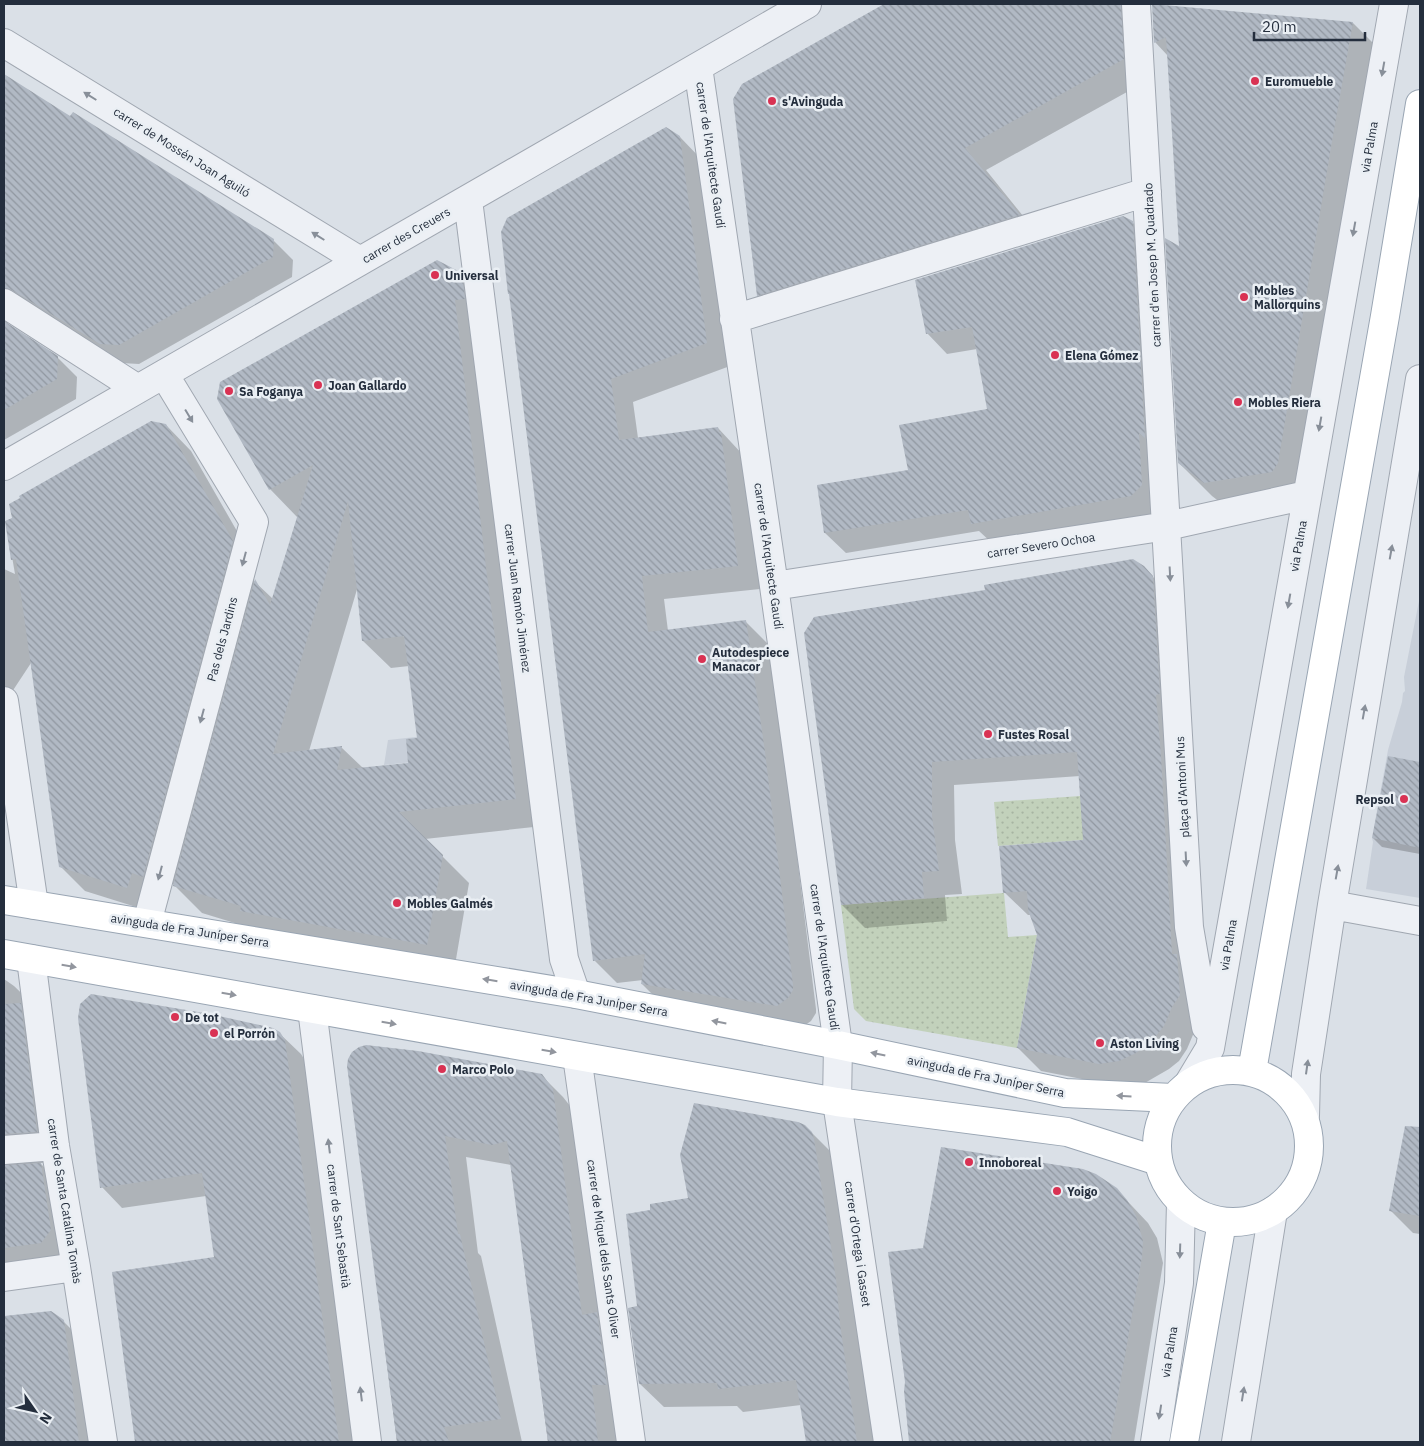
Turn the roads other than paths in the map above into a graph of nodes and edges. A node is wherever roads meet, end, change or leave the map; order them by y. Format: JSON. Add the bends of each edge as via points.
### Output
{"nodes":[{"id":1,"x":807,"y":4,"type":"edge"},
{"id":2,"x":1136,"y":4,"type":"edge"},
{"id":3,"x":1394,"y":4,"type":"edge"},
{"id":4,"x":4,"y":43,"type":"edge"},
{"id":5,"x":698,"y":67,"type":"junction"},
{"id":6,"x":1420,"y":104,"type":"edge"},
{"id":7,"x":1147,"y":192,"type":"junction"},
{"id":8,"x":468,"y":200,"type":"junction"},
{"id":9,"x":360,"y":262,"type":"junction"},
{"id":10,"x":4,"y":303,"type":"edge"},
{"id":11,"x":734,"y":319,"type":"junction"},
{"id":12,"x":164,"y":374,"type":"junction"},
{"id":13,"x":1420,"y":379,"type":"edge"},
{"id":14,"x":138,"y":389,"type":"junction"},
{"id":15,"x":4,"y":466,"type":"edge"},
{"id":16,"x":1307,"y":495,"type":"junction"},
{"id":17,"x":1167,"y":526,"type":"junction"},
{"id":18,"x":774,"y":586,"type":"junction"},
{"id":19,"x":4,"y":701,"type":"edge"},
{"id":20,"x":4,"y":900,"type":"edge"},
{"id":21,"x":34,"y":905,"type":"junction"},
{"id":22,"x":1332,"y":905,"type":"junction"},
{"id":23,"x":1420,"y":921,"type":"edge"},
{"id":24,"x":147,"y":923,"type":"junction"},
{"id":25,"x":4,"y":954,"type":"edge"},
{"id":26,"x":31,"y":959,"type":"junction"},
{"id":27,"x":576,"y":994,"type":"junction"},
{"id":28,"x":312,"y":1009,"type":"junction"},
{"id":29,"x":838,"y":1045,"type":"junction"},
{"id":30,"x":1210,"y":1048,"type":"junction"},
{"id":31,"x":577,"y":1056,"type":"junction"},
{"id":32,"x":1252,"y":1071,"type":"junction"},
{"id":33,"x":1181,"y":1091,"type":"junction"},
{"id":34,"x":837,"y":1102,"type":"junction"},
{"id":35,"x":1304,"y":1116,"type":"junction"},
{"id":36,"x":55,"y":1146,"type":"junction"},
{"id":37,"x":4,"y":1150,"type":"edge"},
{"id":38,"x":1158,"y":1161,"type":"junction"},
{"id":39,"x":1181,"y":1202,"type":"junction"},
{"id":40,"x":1273,"y":1211,"type":"junction"},
{"id":41,"x":1222,"y":1222,"type":"junction"},
{"id":42,"x":76,"y":1267,"type":"junction"},
{"id":43,"x":4,"y":1277,"type":"edge"},
{"id":44,"x":102,"y":1442,"type":"edge"},
{"id":45,"x":367,"y":1442,"type":"edge"},
{"id":46,"x":631,"y":1442,"type":"edge"},
{"id":47,"x":888,"y":1442,"type":"edge"},
{"id":48,"x":1155,"y":1442,"type":"edge"},
{"id":49,"x":1184,"y":1442,"type":"edge"},
{"id":50,"x":1236,"y":1442,"type":"edge"}],
"edges":[{"from":1,"to":5,"type":"street","name":"carrer des Creuers"},
{"from":2,"to":7,"type":"street","name":"carrer d'en Josep M. Quadrado"},
{"from":3,"to":16,"type":"street","name":"via Palma","one_way":true},
{"from":9,"to":4,"type":"street","name":"carrer de Mossén Joan Aguiló","one_way":true},
{"from":5,"to":8,"type":"street","name":"carrer des Creuers"},
{"from":5,"to":11,"type":"street","name":"carrer de l'Arquitecte Gaudí"},
{"from":6,"to":32,"type":"main road"},
{"from":7,"to":11,"type":"street"},
{"from":7,"to":17,"type":"street","name":"carrer d'en Josep M. Quadrado"},
{"from":8,"to":9,"type":"street","name":"carrer des Creuers"},
{"from":8,"to":27,"type":"street","name":"carrer Juan Ramón Jiménez","via":[[564,959]]},
{"from":9,"to":12,"type":"street","name":"carrer des Creuers"},
{"from":10,"to":14,"type":"street"},
{"from":11,"to":18,"type":"street","name":"carrer de l'Arquitecte Gaudí"},
{"from":12,"to":14,"type":"street","name":"carrer des Creuers"},
{"from":12,"to":24,"type":"street","name":"Pas dels Jardins","one_way":true,"via":[[254,522]]},
{"from":22,"to":13,"type":"street","one_way":true},
{"from":14,"to":15,"type":"street","name":"carrer des Creuers"},
{"from":16,"to":17,"type":"street","name":"carrer Severo Ochoa"},
{"from":16,"to":30,"type":"street","name":"via Palma","one_way":true},
{"from":17,"to":18,"type":"street","name":"carrer Severo Ochoa"},
{"from":17,"to":30,"type":"street","name":"plaça d'Antoni Mus","one_way":true,"via":[[1189,927]]},
{"from":18,"to":29,"type":"street","name":"carrer de l'Arquitecte Gaudí"},
{"from":19,"to":21,"type":"street"},
{"from":20,"to":21,"type":"main road","name":"avinguda de Fra Juníper Serra"},
{"from":21,"to":24,"type":"main road","name":"avinguda de Fra Juníper Serra"},
{"from":22,"to":23,"type":"street"},
{"from":35,"to":22,"type":"street","one_way":true,"via":[[1306,1074]]},
{"from":27,"to":24,"type":"main road","name":"avinguda de Fra Juníper Serra","one_way":true},
{"from":25,"to":26,"type":"main road"},
{"from":26,"to":28,"type":"main road","one_way":true},
{"from":26,"to":36,"type":"street","name":"carrer de Santa Catalina Tomàs"},
{"from":29,"to":27,"type":"main road","name":"avinguda de Fra Juníper Serra","one_way":true},
{"from":28,"to":31,"type":"main road","one_way":true},
{"from":45,"to":28,"type":"street","name":"carrer de Sant Sebastià","one_way":true},
{"from":33,"to":29,"type":"main road","name":"avinguda de Fra Juníper Serra","one_way":true,"via":[[1065,1093]]},
{"from":29,"to":34,"type":"street","name":"carrer d'Ortega i Gasset"},
{"from":30,"to":33,"type":"street","name":"via Palma"},
{"from":31,"to":34,"type":"main road"},
{"from":31,"to":46,"type":"street","name":"carrer de Miquel dels Sants Oliver"},
{"from":32,"to":33,"type":"main road","via":[[1231,1069],[1209,1073]]},
{"from":32,"to":35,"type":"main road","via":[[1277,1082],[1293,1097]]},
{"from":33,"to":38,"type":"main road","via":[[1163,1116],[1157,1139]]},
{"from":34,"to":38,"type":"main road","via":[[1067,1132]]},
{"from":34,"to":47,"type":"street","name":"carrer d'Ortega i Gasset"},
{"from":35,"to":40,"type":"main road","via":[[1310,1152],[1305,1174],[1293,1194]]},
{"from":36,"to":37,"type":"street"},
{"from":36,"to":42,"type":"street","name":"carrer de Santa Catalina Tomàs"},
{"from":38,"to":39,"type":"main road","via":[[1168,1187]]},
{"from":39,"to":41,"type":"main road","via":[[1208,1219]]},
{"from":39,"to":48,"type":"street","name":"via Palma","one_way":true,"via":[[1179,1283]]},
{"from":40,"to":41,"type":"main road","via":[[1251,1220]]},
{"from":50,"to":40,"type":"street","one_way":true},
{"from":41,"to":49,"type":"main road"},
{"from":42,"to":43,"type":"street"},
{"from":42,"to":44,"type":"street","name":"carrer de Santa Catalina Tomàs"}]}
